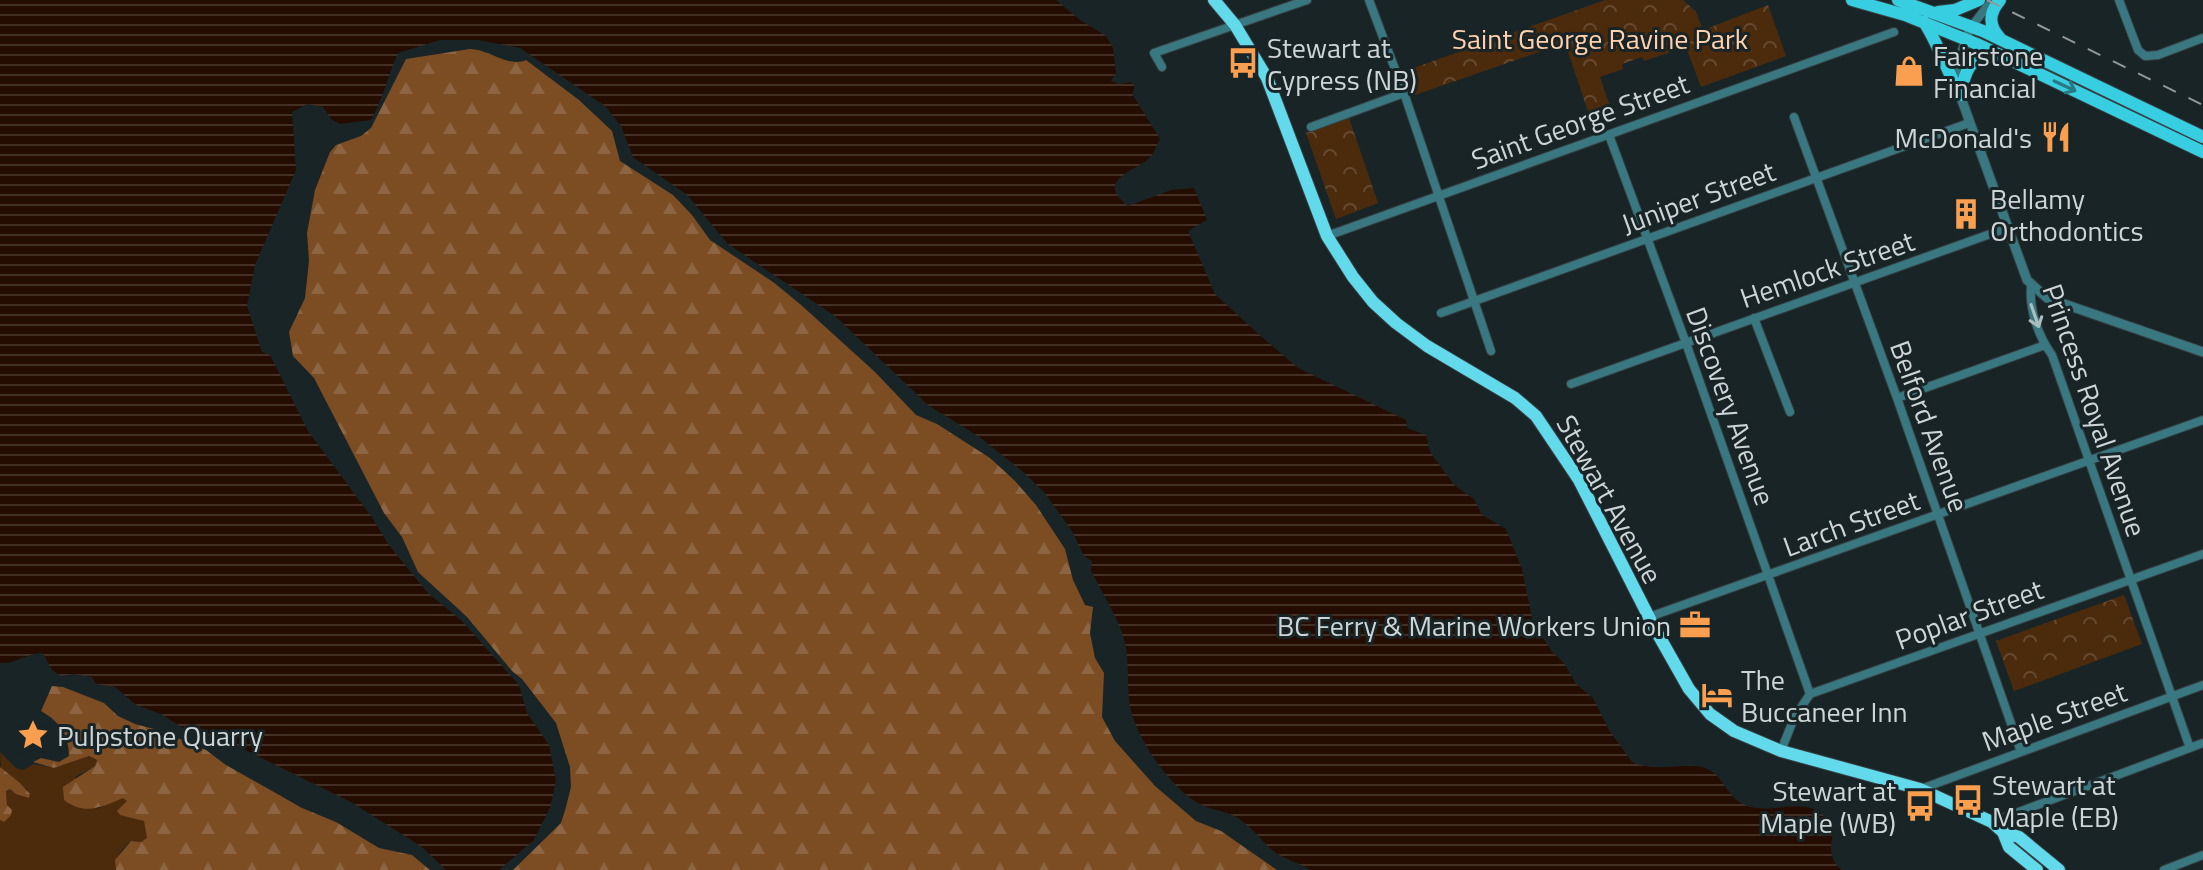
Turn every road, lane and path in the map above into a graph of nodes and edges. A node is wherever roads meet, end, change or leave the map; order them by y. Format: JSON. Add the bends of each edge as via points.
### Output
{"nodes":[{"id":1,"x":1214,"y":0,"type":"edge"},
{"id":2,"x":1307,"y":0,"type":"edge"},
{"id":3,"x":1369,"y":0,"type":"edge"},
{"id":4,"x":1852,"y":0,"type":"edge"},
{"id":5,"x":1898,"y":0,"type":"edge"},
{"id":6,"x":1979,"y":0,"type":"edge"},
{"id":7,"x":1992,"y":0,"type":"edge"},
{"id":8,"x":2000,"y":0,"type":"edge"},
{"id":9,"x":2119,"y":0,"type":"edge"},
{"id":10,"x":1935,"y":12,"type":"junction"},
{"id":11,"x":1924,"y":22,"type":"junction"},
{"id":12,"x":1235,"y":25,"type":"junction"},
{"id":13,"x":1972,"y":26,"type":"junction"},
{"id":14,"x":1894,"y":32,"type":"dead end"},
{"id":15,"x":2203,"y":38,"type":"edge"},
{"id":16,"x":1966,"y":40,"type":"junction"},
{"id":17,"x":2002,"y":40,"type":"junction"},
{"id":18,"x":1995,"y":53,"type":"junction"},
{"id":19,"x":1162,"y":67,"type":"dead end"},
{"id":20,"x":1404,"y":93,"type":"junction"},
{"id":21,"x":1960,"y":95,"type":"junction"},
{"id":22,"x":1794,"y":117,"type":"dead end"},
{"id":23,"x":1969,"y":123,"type":"junction"},
{"id":24,"x":1311,"y":127,"type":"dead end"},
{"id":25,"x":1609,"y":135,"type":"junction"},
{"id":26,"x":2203,"y":137,"type":"edge"},
{"id":27,"x":2203,"y":152,"type":"edge"},
{"id":28,"x":1816,"y":177,"type":"junction"},
{"id":29,"x":1437,"y":196,"type":"junction"},
{"id":30,"x":2007,"y":228,"type":"junction"},
{"id":31,"x":1327,"y":236,"type":"junction"},
{"id":32,"x":1647,"y":239,"type":"junction"},
{"id":33,"x":1854,"y":282,"type":"junction"},
{"id":34,"x":2031,"y":286,"type":"junction"},
{"id":35,"x":1474,"y":301,"type":"junction"},
{"id":36,"x":1441,"y":313,"type":"dead end"},
{"id":37,"x":1754,"y":318,"type":"junction"},
{"id":38,"x":1686,"y":343,"type":"junction"},
{"id":39,"x":2045,"y":345,"type":"junction"},
{"id":40,"x":1491,"y":351,"type":"dead end"},
{"id":41,"x":2203,"y":352,"type":"edge"},
{"id":42,"x":1571,"y":384,"type":"dead end"},
{"id":43,"x":1897,"y":398,"type":"junction"},
{"id":44,"x":1790,"y":412,"type":"dead end"},
{"id":45,"x":2203,"y":420,"type":"edge"},
{"id":46,"x":2090,"y":462,"type":"junction"},
{"id":47,"x":1938,"y":516,"type":"junction"},
{"id":48,"x":2203,"y":554,"type":"edge"},
{"id":49,"x":1768,"y":576,"type":"junction"},
{"id":50,"x":2131,"y":580,"type":"junction"},
{"id":51,"x":1649,"y":617,"type":"junction"},
{"id":52,"x":1979,"y":633,"type":"junction"},
{"id":53,"x":2203,"y":685,"type":"edge"},
{"id":54,"x":1810,"y":694,"type":"junction"},
{"id":55,"x":2172,"y":696,"type":"junction"},
{"id":56,"x":2203,"y":743,"type":"edge"},
{"id":57,"x":2190,"y":748,"type":"junction"},
{"id":58,"x":1781,"y":751,"type":"junction"},
{"id":59,"x":2021,"y":752,"type":"junction"},
{"id":60,"x":1920,"y":789,"type":"junction"},
{"id":61,"x":1992,"y":822,"type":"junction"},
{"id":62,"x":2003,"y":832,"type":"junction"},
{"id":63,"x":2203,"y":855,"type":"edge"},
{"id":64,"x":2037,"y":870,"type":"edge"},
{"id":65,"x":2059,"y":870,"type":"edge"},
{"id":66,"x":2164,"y":870,"type":"edge"}],
"edges":[{"from":1,"to":12,"type":"highway","name":"Stewart Avenue"},
{"from":2,"to":12,"type":"street"},
{"from":3,"to":20,"type":"street"},
{"from":4,"to":11,"type":"main road"},
{"from":5,"to":10,"type":"main road"},
{"from":6,"to":10,"type":"main road"},
{"from":7,"to":13,"type":"street"},
{"from":8,"to":17,"type":"main road","via":[[1991,22]]},
{"from":9,"to":15,"type":"street","via":[[2145,56]]},
{"from":10,"to":13,"type":"main road"},
{"from":11,"to":16,"type":"main road"},
{"from":11,"to":21,"type":"main road"},
{"from":12,"to":19,"type":"street","via":[[1154,53]]},
{"from":12,"to":31,"type":"highway","name":"Stewart Avenue","via":[[1267,78]]},
{"from":13,"to":16,"type":"street","name":"Princess Royal Avenue"},
{"from":13,"to":17,"type":"main road"},
{"from":14,"to":25,"type":"street","name":"Saint George Street"},
{"from":16,"to":18,"type":"main road"},
{"from":16,"to":21,"type":"street","name":"Princess Royal Avenue","via":[[1957,66]]},
{"from":17,"to":26,"type":"main road"},
{"from":18,"to":21,"type":"main road","via":[[1979,57],[1965,70]]},
{"from":18,"to":27,"type":"main road","one_way":true},
{"from":20,"to":24,"type":"street"},
{"from":20,"to":29,"type":"street"},
{"from":21,"to":23,"type":"street","name":"Princess Royal Avenue"},
{"from":22,"to":28,"type":"street","name":"Belford Avenue"},
{"from":23,"to":28,"type":"street","name":"Juniper Street"},
{"from":23,"to":30,"type":"street","name":"Princess Royal Avenue"},
{"from":25,"to":29,"type":"street","name":"Saint George Street"},
{"from":25,"to":32,"type":"street","name":"Discovery Avenue"},
{"from":28,"to":32,"type":"street","name":"Juniper Street"},
{"from":28,"to":33,"type":"street","name":"Belford Avenue"},
{"from":29,"to":31,"type":"street","name":"Saint George Street"},
{"from":29,"to":35,"type":"street"},
{"from":30,"to":33,"type":"street","name":"Hemlock Street"},
{"from":30,"to":34,"type":"street","name":"Princess Royal Avenue"},
{"from":31,"to":51,"type":"highway","name":"Stewart Avenue","via":[[1353,277],[1396,323],[1536,416],[1572,467]]},
{"from":32,"to":35,"type":"street","name":"Juniper Street"},
{"from":32,"to":38,"type":"street","name":"Discovery Avenue"},
{"from":33,"to":37,"type":"street","name":"Hemlock Street"},
{"from":33,"to":43,"type":"street","name":"Belford Avenue"},
{"from":34,"to":39,"type":"street","name":"Princess Royal Avenue","one_way":true,"via":[[2030,302]]},
{"from":34,"to":41,"type":"street","via":[[2047,298]]},
{"from":35,"to":36,"type":"street","name":"Juniper Street"},
{"from":35,"to":40,"type":"street"},
{"from":37,"to":38,"type":"street","name":"Hemlock Street"},
{"from":37,"to":44,"type":"street"},
{"from":38,"to":42,"type":"street","name":"Hemlock Street"},
{"from":38,"to":49,"type":"street","name":"Discovery Avenue"},
{"from":39,"to":43,"type":"street"},
{"from":39,"to":46,"type":"street","name":"Princess Royal Avenue"},
{"from":43,"to":47,"type":"street","name":"Belford Avenue"},
{"from":45,"to":46,"type":"street","name":"Larch Street"},
{"from":46,"to":47,"type":"street","name":"Larch Street"},
{"from":46,"to":50,"type":"street","name":"Princess Royal Avenue"},
{"from":47,"to":49,"type":"street","name":"Larch Street"},
{"from":47,"to":52,"type":"street","name":"Belford Avenue"},
{"from":48,"to":50,"type":"street","name":"Poplar Street"},
{"from":49,"to":51,"type":"street","name":"Larch Street"},
{"from":49,"to":54,"type":"street","name":"Discovery Avenue"},
{"from":50,"to":52,"type":"street","name":"Poplar Street"},
{"from":50,"to":55,"type":"street","name":"Princess Royal Avenue"},
{"from":51,"to":58,"type":"highway","name":"Stewart Avenue","via":[[1689,689],[1710,714]]},
{"from":52,"to":54,"type":"street","name":"Poplar Street"},
{"from":52,"to":59,"type":"street","name":"Belford Avenue"},
{"from":53,"to":55,"type":"street","name":"Maple Street"},
{"from":54,"to":58,"type":"street"},
{"from":55,"to":57,"type":"street","name":"Princess Royal Avenue"},
{"from":55,"to":59,"type":"street","name":"Maple Street"},
{"from":56,"to":57,"type":"street"},
{"from":57,"to":61,"type":"street"},
{"from":58,"to":60,"type":"highway","name":"Stewart Avenue"},
{"from":59,"to":60,"type":"street","name":"Maple Street"},
{"from":60,"to":61,"type":"highway","name":"Stewart Avenue"},
{"from":61,"to":62,"type":"highway","name":"Stewart Avenue"},
{"from":62,"to":64,"type":"highway","name":"Stewart Avenue","via":[[2009,847]]},
{"from":62,"to":65,"type":"highway","name":"Stewart Avenue","via":[[2019,837]]},
{"from":63,"to":66,"type":"street"}]}
